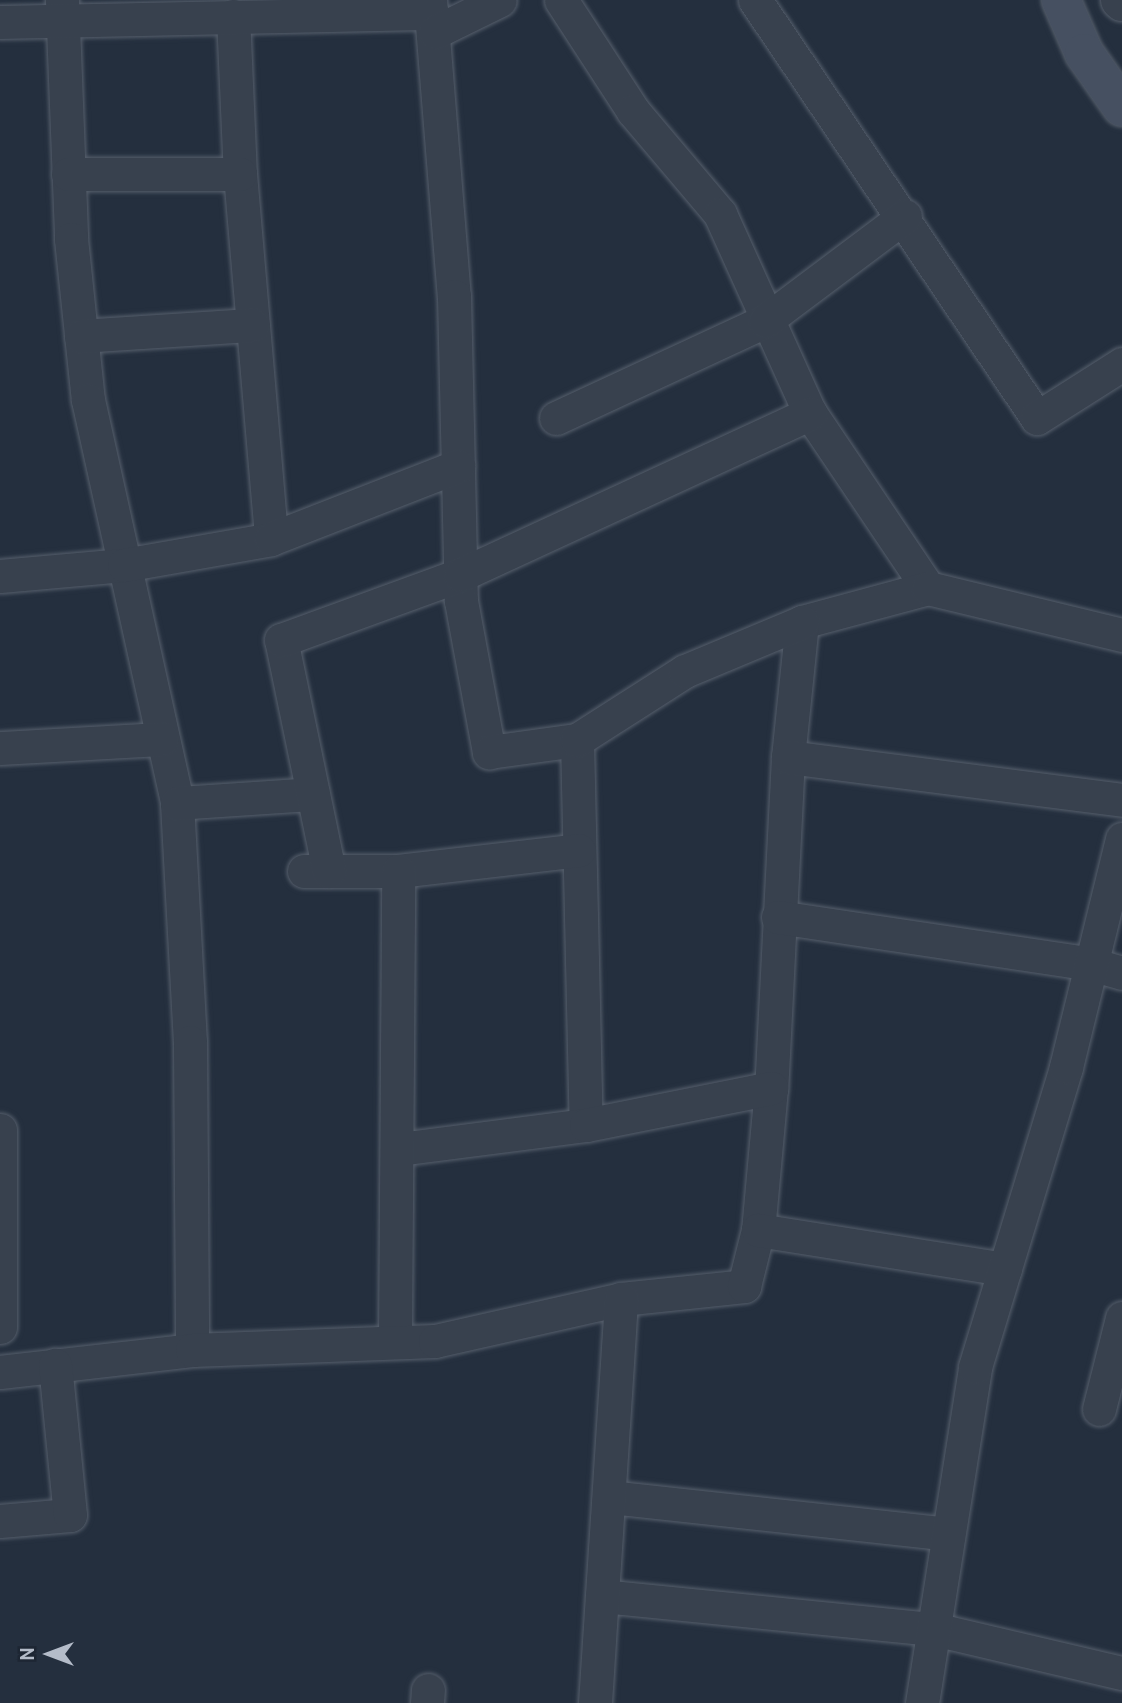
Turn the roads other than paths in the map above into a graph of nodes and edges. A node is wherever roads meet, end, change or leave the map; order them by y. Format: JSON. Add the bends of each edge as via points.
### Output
{"nodes":[{"id":1,"x":500,"y":0,"type":"edge"},
{"id":2,"x":561,"y":0,"type":"edge"},
{"id":3,"x":755,"y":0,"type":"edge"},
{"id":4,"x":1061,"y":0,"type":"edge"},
{"id":5,"x":63,"y":9,"type":"edge"},
{"id":6,"x":432,"y":15,"type":"edge"},
{"id":7,"x":233,"y":16,"type":"junction"},
{"id":8,"x":0,"y":22,"type":"edge"},
{"id":9,"x":1122,"y":107,"type":"edge"},
{"id":10,"x":68,"y":174,"type":"junction"},
{"id":11,"x":240,"y":174,"type":"junction"},
{"id":12,"x":905,"y":216,"type":"junction"},
{"id":13,"x":765,"y":321,"type":"junction"},
{"id":14,"x":253,"y":325,"type":"junction"},
{"id":15,"x":81,"y":336,"type":"junction"},
{"id":16,"x":1122,"y":364,"type":"edge"},
{"id":17,"x":810,"y":413,"type":"junction"},
{"id":18,"x":556,"y":418,"type":"dead end"},
{"id":19,"x":457,"y":466,"type":"junction"},
{"id":20,"x":271,"y":539,"type":"junction"},
{"id":21,"x":124,"y":565,"type":"junction"},
{"id":22,"x":460,"y":575,"type":"junction"},
{"id":23,"x":0,"y":576,"type":"edge"},
{"id":24,"x":928,"y":587,"type":"junction"},
{"id":25,"x":802,"y":622,"type":"junction"},
{"id":26,"x":1122,"y":635,"type":"edge"},
{"id":27,"x":162,"y":739,"type":"junction"},
{"id":28,"x":577,"y":740,"type":"junction"},
{"id":29,"x":0,"y":748,"type":"edge"},
{"id":30,"x":788,"y":757,"type":"junction"},
{"id":31,"x":313,"y":794,"type":"junction"},
{"id":32,"x":1122,"y":800,"type":"edge"},
{"id":33,"x":177,"y":803,"type":"junction"},
{"id":34,"x":1122,"y":839,"type":"edge"},
{"id":35,"x":579,"y":850,"type":"junction"},
{"id":36,"x":398,"y":871,"type":"junction"},
{"id":37,"x":778,"y":917,"type":"junction"},
{"id":38,"x":1107,"y":969,"type":"edge"},
{"id":39,"x":771,"y":1088,"type":"junction"},
{"id":40,"x":586,"y":1125,"type":"junction"},
{"id":41,"x":0,"y":1130,"type":"edge"},
{"id":42,"x":399,"y":1149,"type":"junction"},
{"id":43,"x":758,"y":1230,"type":"junction"},
{"id":44,"x":1005,"y":1269,"type":"junction"},
{"id":45,"x":621,"y":1299,"type":"junction"},
{"id":46,"x":1122,"y":1318,"type":"edge"},
{"id":47,"x":0,"y":1327,"type":"edge"},
{"id":48,"x":395,"y":1342,"type":"junction"},
{"id":49,"x":192,"y":1350,"type":"junction"},
{"id":50,"x":55,"y":1365,"type":"junction"},
{"id":51,"x":0,"y":1371,"type":"edge"},
{"id":52,"x":1099,"y":1409,"type":"dead end"},
{"id":53,"x":609,"y":1497,"type":"junction"},
{"id":54,"x":0,"y":1521,"type":"edge"},
{"id":55,"x":948,"y":1534,"type":"junction"},
{"id":56,"x":602,"y":1596,"type":"junction"},
{"id":57,"x":934,"y":1629,"type":"junction"},
{"id":58,"x":1122,"y":1673,"type":"edge"},
{"id":59,"x":595,"y":1703,"type":"edge"},
{"id":60,"x":922,"y":1703,"type":"edge"}],
"edges":[{"from":1,"to":6,"type":"street"},
{"from":2,"to":13,"type":"street","via":[[633,111],[720,214]]},
{"from":3,"to":12,"type":"street"},
{"from":4,"to":9,"type":"main road","via":[[1084,53]]},
{"from":5,"to":7,"type":"street"},
{"from":5,"to":8,"type":"street"},
{"from":5,"to":10,"type":"street"},
{"from":6,"to":7,"type":"street"},
{"from":6,"to":19,"type":"street","via":[[454,296]]},
{"from":7,"to":11,"type":"street"},
{"from":10,"to":11,"type":"street"},
{"from":10,"to":15,"type":"street"},
{"from":11,"to":14,"type":"street"},
{"from":12,"to":13,"type":"street"},
{"from":12,"to":16,"type":"street","via":[[1037,418]]},
{"from":13,"to":17,"type":"street"},
{"from":13,"to":18,"type":"street"},
{"from":14,"to":15,"type":"street"},
{"from":14,"to":20,"type":"street"},
{"from":15,"to":21,"type":"street","via":[[88,400]]},
{"from":17,"to":22,"type":"street"},
{"from":17,"to":24,"type":"street"},
{"from":19,"to":20,"type":"street"},
{"from":19,"to":22,"type":"street"},
{"from":20,"to":21,"type":"street"},
{"from":21,"to":23,"type":"street"},
{"from":21,"to":27,"type":"street"},
{"from":22,"to":28,"type":"street","via":[[489,752]]},
{"from":22,"to":31,"type":"street","via":[[281,640]]},
{"from":24,"to":25,"type":"street"},
{"from":24,"to":26,"type":"street"},
{"from":25,"to":28,"type":"street","via":[[685,671]]},
{"from":25,"to":30,"type":"street"},
{"from":27,"to":29,"type":"street"},
{"from":27,"to":33,"type":"street"},
{"from":28,"to":35,"type":"street"},
{"from":30,"to":32,"type":"street"},
{"from":30,"to":37,"type":"street"},
{"from":31,"to":33,"type":"street"},
{"from":31,"to":36,"type":"street","via":[[317,871]]},
{"from":33,"to":49,"type":"street","via":[[190,1042]]},
{"from":34,"to":38,"type":"street"},
{"from":35,"to":36,"type":"street"},
{"from":35,"to":40,"type":"street"},
{"from":36,"to":42,"type":"street"},
{"from":37,"to":38,"type":"street"},
{"from":37,"to":39,"type":"street"},
{"from":38,"to":44,"type":"street","via":[[1066,1067]]},
{"from":39,"to":40,"type":"street"},
{"from":39,"to":43,"type":"street"},
{"from":40,"to":42,"type":"street"},
{"from":41,"to":47,"type":"street"},
{"from":42,"to":48,"type":"street"},
{"from":43,"to":44,"type":"street"},
{"from":43,"to":45,"type":"street","via":[[744,1286]]},
{"from":44,"to":55,"type":"street","via":[[975,1367]]},
{"from":45,"to":48,"type":"street","via":[[435,1341]]},
{"from":45,"to":53,"type":"street"},
{"from":46,"to":52,"type":"street"},
{"from":48,"to":49,"type":"street"},
{"from":49,"to":50,"type":"street"},
{"from":50,"to":51,"type":"street"},
{"from":50,"to":54,"type":"street","via":[[70,1515]]},
{"from":53,"to":55,"type":"street"},
{"from":53,"to":56,"type":"street"},
{"from":55,"to":57,"type":"street"},
{"from":56,"to":57,"type":"street"},
{"from":56,"to":59,"type":"street"},
{"from":57,"to":58,"type":"street"},
{"from":57,"to":60,"type":"street"}]}
